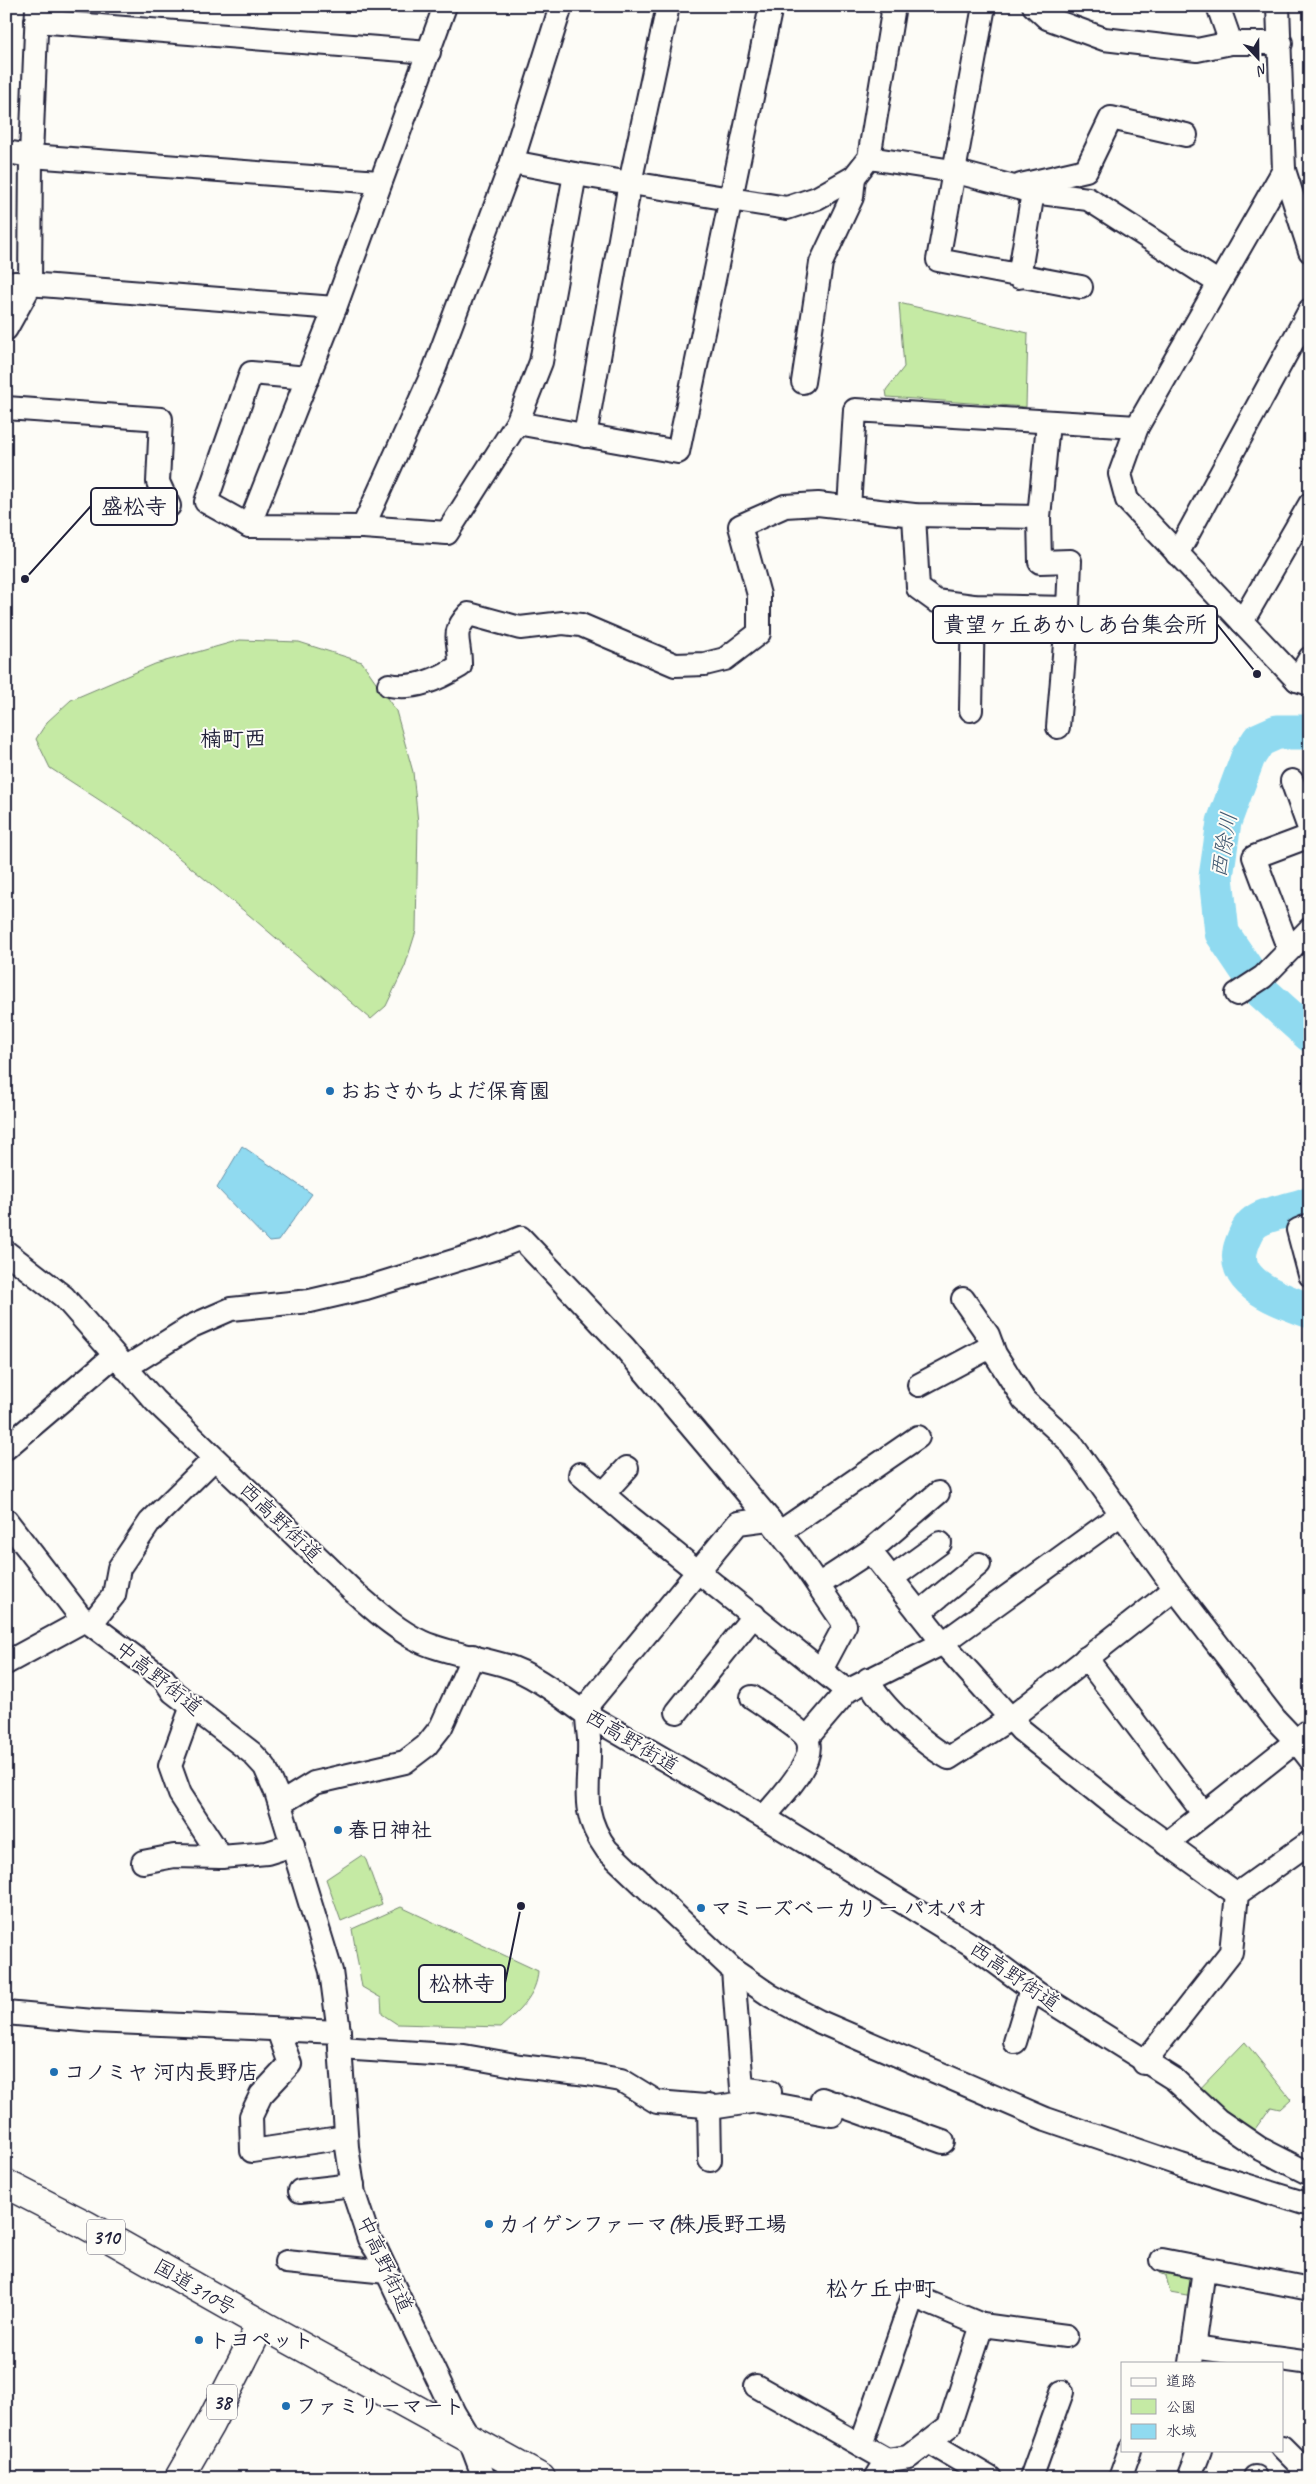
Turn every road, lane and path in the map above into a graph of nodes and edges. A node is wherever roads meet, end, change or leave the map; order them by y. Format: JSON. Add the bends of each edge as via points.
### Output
{"nodes":[{"id":1,"x":445,"y":6,"type":"edge"},
{"id":2,"x":561,"y":6,"type":"edge"},
{"id":3,"x":668,"y":6,"type":"edge"},
{"id":4,"x":771,"y":6,"type":"edge"},
{"id":5,"x":890,"y":6,"type":"edge"},
{"id":6,"x":984,"y":6,"type":"edge"},
{"id":7,"x":1034,"y":6,"type":"edge"},
{"id":8,"x":1218,"y":6,"type":"edge"},
{"id":9,"x":1278,"y":6,"type":"edge"},
{"id":10,"x":36,"y":14,"type":"edge"},
{"id":11,"x":1231,"y":43,"type":"junction"},
{"id":12,"x":1281,"y":43,"type":"junction"},
{"id":13,"x":429,"y":52,"type":"junction"},
{"id":14,"x":1186,"y":134,"type":"dead end"},
{"id":15,"x":6,"y":152,"type":"edge"},
{"id":16,"x":30,"y":156,"type":"junction"},
{"id":17,"x":869,"y":158,"type":"junction"},
{"id":18,"x":512,"y":162,"type":"junction"},
{"id":19,"x":1284,"y":170,"type":"junction"},
{"id":20,"x":953,"y":171,"type":"junction"},
{"id":21,"x":575,"y":174,"type":"junction"},
{"id":22,"x":854,"y":177,"type":"junction"},
{"id":23,"x":379,"y":182,"type":"junction"},
{"id":24,"x":630,"y":183,"type":"junction"},
{"id":25,"x":1025,"y":189,"type":"junction"},
{"id":26,"x":730,"y":200,"type":"junction"},
{"id":27,"x":1310,"y":251,"type":"edge"},
{"id":28,"x":1019,"y":277,"type":"junction"},
{"id":29,"x":1219,"y":283,"type":"junction"},
{"id":30,"x":30,"y":286,"type":"junction"},
{"id":31,"x":1081,"y":287,"type":"dead end"},
{"id":32,"x":6,"y":295,"type":"edge"},
{"id":33,"x":335,"y":308,"type":"junction"},
{"id":34,"x":1310,"y":310,"type":"edge"},
{"id":35,"x":6,"y":329,"type":"edge"},
{"id":36,"x":308,"y":378,"type":"junction"},
{"id":37,"x":803,"y":382,"type":"dead end"},
{"id":38,"x":6,"y":408,"type":"edge"},
{"id":39,"x":517,"y":423,"type":"junction"},
{"id":40,"x":1048,"y":423,"type":"junction"},
{"id":41,"x":1137,"y":427,"type":"junction"},
{"id":42,"x":585,"y":436,"type":"junction"},
{"id":43,"x":1310,"y":504,"type":"edge"},
{"id":44,"x":169,"y":506,"type":"dead end"},
{"id":45,"x":849,"y":508,"type":"junction"},
{"id":46,"x":914,"y":514,"type":"junction"},
{"id":47,"x":1039,"y":517,"type":"junction"},
{"id":48,"x":249,"y":526,"type":"junction"},
{"id":49,"x":363,"y":527,"type":"junction"},
{"id":50,"x":1177,"y":554,"type":"junction"},
{"id":51,"x":973,"y":606,"type":"junction"},
{"id":52,"x":1068,"y":608,"type":"junction"},
{"id":53,"x":1242,"y":622,"type":"junction"},
{"id":54,"x":1310,"y":658,"type":"edge"},
{"id":55,"x":1304,"y":682,"type":"edge"},
{"id":56,"x":389,"y":685,"type":"dead end"},
{"id":57,"x":970,"y":710,"type":"dead end"},
{"id":58,"x":1058,"y":727,"type":"dead end"},
{"id":59,"x":1292,"y":781,"type":"dead end"},
{"id":60,"x":1310,"y":831,"type":"edge"},
{"id":61,"x":1310,"y":836,"type":"edge"},
{"id":62,"x":1310,"y":928,"type":"edge"},
{"id":63,"x":1289,"y":950,"type":"junction"},
{"id":64,"x":1237,"y":994,"type":"dead end"},
{"id":65,"x":1310,"y":1225,"type":"edge"},
{"id":66,"x":6,"y":1252,"type":"edge"},
{"id":67,"x":1310,"y":1275,"type":"edge"},
{"id":68,"x":963,"y":1299,"type":"dead end"},
{"id":69,"x":992,"y":1346,"type":"junction"},
{"id":70,"x":120,"y":1362,"type":"junction"},
{"id":71,"x":919,"y":1385,"type":"dead end"},
{"id":72,"x":918,"y":1437,"type":"dead end"},
{"id":73,"x":6,"y":1448,"type":"edge"},
{"id":74,"x":214,"y":1458,"type":"junction"},
{"id":75,"x":627,"y":1468,"type":"dead end"},
{"id":76,"x":580,"y":1474,"type":"dead end"},
{"id":77,"x":604,"y":1493,"type":"junction"},
{"id":78,"x":938,"y":1493,"type":"dead end"},
{"id":79,"x":1121,"y":1514,"type":"junction"},
{"id":80,"x":6,"y":1520,"type":"edge"},
{"id":81,"x":774,"y":1526,"type":"junction"},
{"id":82,"x":940,"y":1543,"type":"dead end"},
{"id":83,"x":14,"y":1545,"type":"edge"},
{"id":84,"x":870,"y":1551,"type":"junction"},
{"id":85,"x":980,"y":1564,"type":"dead end"},
{"id":86,"x":697,"y":1570,"type":"junction"},
{"id":87,"x":892,"y":1578,"type":"junction"},
{"id":88,"x":818,"y":1585,"type":"junction"},
{"id":89,"x":1175,"y":1589,"type":"junction"},
{"id":90,"x":919,"y":1613,"type":"junction"},
{"id":91,"x":754,"y":1615,"type":"junction"},
{"id":92,"x":85,"y":1620,"type":"junction"},
{"id":93,"x":943,"y":1644,"type":"junction"},
{"id":94,"x":473,"y":1656,"type":"junction"},
{"id":95,"x":1086,"y":1658,"type":"junction"},
{"id":96,"x":6,"y":1663,"type":"edge"},
{"id":97,"x":821,"y":1670,"type":"junction"},
{"id":98,"x":868,"y":1679,"type":"junction"},
{"id":99,"x":847,"y":1690,"type":"junction"},
{"id":100,"x":752,"y":1697,"type":"dead end"},
{"id":101,"x":192,"y":1706,"type":"junction"},
{"id":102,"x":677,"y":1712,"type":"dead end"},
{"id":103,"x":586,"y":1714,"type":"junction"},
{"id":104,"x":1010,"y":1718,"type":"junction"},
{"id":105,"x":1303,"y":1735,"type":"edge"},
{"id":106,"x":807,"y":1738,"type":"junction"},
{"id":107,"x":1310,"y":1759,"type":"edge"},
{"id":108,"x":280,"y":1804,"type":"junction"},
{"id":109,"x":1204,"y":1814,"type":"junction"},
{"id":110,"x":764,"y":1817,"type":"junction"},
{"id":111,"x":1310,"y":1842,"type":"edge"},
{"id":112,"x":1166,"y":1844,"type":"junction"},
{"id":113,"x":294,"y":1845,"type":"junction"},
{"id":114,"x":221,"y":1857,"type":"junction"},
{"id":115,"x":143,"y":1862,"type":"dead end"},
{"id":116,"x":1237,"y":1894,"type":"junction"},
{"id":117,"x":733,"y":1970,"type":"junction"},
{"id":118,"x":1031,"y":1989,"type":"junction"},
{"id":119,"x":6,"y":2012,"type":"edge"},
{"id":120,"x":278,"y":2030,"type":"junction"},
{"id":121,"x":340,"y":2040,"type":"junction"},
{"id":122,"x":1015,"y":2042,"type":"dead end"},
{"id":123,"x":1144,"y":2063,"type":"junction"},
{"id":124,"x":836,"y":2103,"type":"junction"},
{"id":125,"x":709,"y":2105,"type":"junction"},
{"id":126,"x":346,"y":2137,"type":"junction"},
{"id":127,"x":943,"y":2142,"type":"dead end"},
{"id":128,"x":710,"y":2160,"type":"dead end"},
{"id":129,"x":1310,"y":2174,"type":"edge"},
{"id":130,"x":6,"y":2184,"type":"edge"},
{"id":131,"x":353,"y":2185,"type":"junction"},
{"id":132,"x":300,"y":2191,"type":"dead end"},
{"id":133,"x":1310,"y":2204,"type":"edge"},
{"id":134,"x":1162,"y":2260,"type":"dead end"},
{"id":135,"x":286,"y":2262,"type":"dead end"},
{"id":136,"x":1204,"y":2269,"type":"junction"},
{"id":137,"x":387,"y":2272,"type":"junction"},
{"id":138,"x":1310,"y":2289,"type":"edge"},
{"id":139,"x":261,"y":2324,"type":"junction"},
{"id":140,"x":982,"y":2325,"type":"junction"},
{"id":141,"x":1066,"y":2336,"type":"dead end"},
{"id":142,"x":1192,"y":2355,"type":"edge"},
{"id":143,"x":1310,"y":2363,"type":"edge"},
{"id":144,"x":756,"y":2386,"type":"dead end"},
{"id":145,"x":1062,"y":2392,"type":"dead end"},
{"id":146,"x":469,"y":2438,"type":"junction"},
{"id":147,"x":929,"y":2442,"type":"junction"},
{"id":148,"x":861,"y":2445,"type":"junction"},
{"id":149,"x":1284,"y":2449,"type":"edge"},
{"id":150,"x":1129,"y":2452,"type":"edge"},
{"id":151,"x":1199,"y":2452,"type":"edge"},
{"id":152,"x":882,"y":2469,"type":"edge"},
{"id":153,"x":1310,"y":2475,"type":"edge"},
{"id":154,"x":179,"y":2478,"type":"edge"},
{"id":155,"x":484,"y":2478,"type":"edge"},
{"id":156,"x":541,"y":2478,"type":"edge"},
{"id":157,"x":990,"y":2478,"type":"edge"},
{"id":158,"x":1031,"y":2478,"type":"edge"},
{"id":159,"x":1120,"y":2478,"type":"edge"},
{"id":160,"x":1189,"y":2478,"type":"edge"}],
"edges":[{"from":1,"to":13,"type":"street"},
{"from":2,"to":18,"type":"street"},
{"from":3,"to":24,"type":"street"},
{"from":4,"to":26,"type":"street"},
{"from":5,"to":17,"type":"street","via":[[893,12]]},
{"from":6,"to":20,"type":"street"},
{"from":7,"to":11,"type":"street","via":[[1047,18],[1104,39],[1197,50]]},
{"from":8,"to":11,"type":"street"},
{"from":9,"to":12,"type":"street"},
{"from":10,"to":13,"type":"street"},
{"from":10,"to":16,"type":"street"},
{"from":11,"to":12,"type":"street"},
{"from":12,"to":19,"type":"street"},
{"from":13,"to":23,"type":"street"},
{"from":14,"to":25,"type":"street","via":[[1111,118],[1086,170]]},
{"from":15,"to":16,"type":"street"},
{"from":16,"to":23,"type":"street"},
{"from":16,"to":30,"type":"street"},
{"from":17,"to":20,"type":"street"},
{"from":17,"to":22,"type":"street"},
{"from":18,"to":21,"type":"street"},
{"from":18,"to":49,"type":"street","via":[[434,370]]},
{"from":19,"to":27,"type":"street"},
{"from":19,"to":29,"type":"street"},
{"from":20,"to":25,"type":"street"},
{"from":20,"to":28,"type":"street","via":[[938,260]]},
{"from":21,"to":24,"type":"street"},
{"from":21,"to":39,"type":"street","via":[[541,362]]},
{"from":22,"to":26,"type":"street","via":[[817,198],[787,208]]},
{"from":22,"to":37,"type":"street","via":[[852,197],[821,263]]},
{"from":23,"to":33,"type":"street"},
{"from":24,"to":26,"type":"street"},
{"from":24,"to":42,"type":"street"},
{"from":25,"to":28,"type":"street"},
{"from":25,"to":29,"type":"street","via":[[1088,199]]},
{"from":26,"to":42,"type":"street","via":[[678,452]]},
{"from":28,"to":31,"type":"street"},
{"from":29,"to":41,"type":"street"},
{"from":30,"to":32,"type":"street","via":[[15,283]]},
{"from":30,"to":33,"type":"street"},
{"from":30,"to":35,"type":"street"},
{"from":33,"to":36,"type":"street"},
{"from":34,"to":50,"type":"street"},
{"from":36,"to":48,"type":"street"},
{"from":36,"to":48,"type":"street","via":[[251,373],[206,502]]},
{"from":38,"to":44,"type":"street","via":[[162,419],[158,482]]},
{"from":39,"to":42,"type":"street"},
{"from":39,"to":49,"type":"street","via":[[447,533]]},
{"from":40,"to":41,"type":"street"},
{"from":40,"to":45,"type":"street","via":[[855,410]]},
{"from":40,"to":47,"type":"street"},
{"from":41,"to":50,"type":"street","via":[[1120,474],[1127,500]]},
{"from":43,"to":53,"type":"street"},
{"from":45,"to":46,"type":"street"},
{"from":45,"to":56,"type":"street","via":[[818,504],[785,506],[740,526],[759,595],[759,633],[725,659],[705,664],[675,665],[581,625],[563,623],[520,628],[469,614],[459,624],[456,638],[460,666],[423,684],[404,688]]},
{"from":46,"to":47,"type":"street"},
{"from":46,"to":51,"type":"street","via":[[918,588],[936,602]]},
{"from":47,"to":52,"type":"street","via":[[1040,562],[1070,561]]},
{"from":48,"to":49,"type":"street"},
{"from":50,"to":53,"type":"street"},
{"from":51,"to":52,"type":"street"},
{"from":51,"to":57,"type":"street"},
{"from":52,"to":58,"type":"street"},
{"from":53,"to":55,"type":"street"},
{"from":54,"to":55,"type":"street"},
{"from":59,"to":60,"type":"street"},
{"from":61,"to":63,"type":"street","via":[[1254,856]]},
{"from":62,"to":63,"type":"street"},
{"from":63,"to":64,"type":"street","via":[[1263,977]]},
{"from":65,"to":67,"type":"street","via":[[1298,1230]]},
{"from":66,"to":70,"type":"street","name":"西高野街道","via":[[64,1296]]},
{"from":68,"to":69,"type":"street"},
{"from":69,"to":71,"type":"street"},
{"from":69,"to":79,"type":"street","via":[[1024,1400],[1070,1442]]},
{"from":70,"to":73,"type":"street"},
{"from":70,"to":74,"type":"street","name":"西高野街道"},
{"from":70,"to":81,"type":"street","via":[[231,1309],[310,1301],[366,1288],[521,1238],[624,1347]]},
{"from":72,"to":81,"type":"street"},
{"from":74,"to":92,"type":"street","via":[[150,1522],[120,1568],[114,1594],[95,1619]]},
{"from":74,"to":94,"type":"street","name":"西高野街道","via":[[387,1621],[422,1642]]},
{"from":75,"to":77,"type":"street"},
{"from":76,"to":77,"type":"street"},
{"from":77,"to":86,"type":"street"},
{"from":78,"to":84,"type":"street"},
{"from":79,"to":89,"type":"street"},
{"from":79,"to":93,"type":"street"},
{"from":80,"to":83,"type":"street","name":"中高野街道"},
{"from":81,"to":86,"type":"street","via":[[738,1523]]},
{"from":81,"to":88,"type":"street"},
{"from":82,"to":87,"type":"street"},
{"from":83,"to":92,"type":"street","name":"中高野街道"},
{"from":84,"to":87,"type":"street"},
{"from":84,"to":88,"type":"street"},
{"from":85,"to":90,"type":"street"},
{"from":86,"to":91,"type":"street"},
{"from":86,"to":103,"type":"street","via":[[600,1688]]},
{"from":87,"to":90,"type":"street"},
{"from":88,"to":97,"type":"street","via":[[845,1625]]},
{"from":89,"to":95,"type":"street"},
{"from":89,"to":105,"type":"street","via":[[1275,1718]]},
{"from":90,"to":93,"type":"street"},
{"from":91,"to":97,"type":"street"},
{"from":91,"to":102,"type":"street"},
{"from":92,"to":96,"type":"street"},
{"from":92,"to":101,"type":"street","name":"中高野街道","via":[[164,1679],[173,1692]]},
{"from":93,"to":98,"type":"street"},
{"from":93,"to":104,"type":"street"},
{"from":94,"to":103,"type":"street","name":"西高野街道","via":[[510,1666]]},
{"from":94,"to":108,"type":"street","via":[[440,1726],[426,1746],[404,1762],[314,1783]]},
{"from":95,"to":104,"type":"street"},
{"from":95,"to":109,"type":"street"},
{"from":97,"to":99,"type":"street"},
{"from":98,"to":99,"type":"street"},
{"from":98,"to":104,"type":"street","via":[[871,1689],[883,1703],[935,1750],[949,1758]]},
{"from":99,"to":106,"type":"street"},
{"from":100,"to":106,"type":"street"},
{"from":101,"to":108,"type":"street","name":"中高野街道","via":[[252,1752],[265,1768]]},
{"from":101,"to":114,"type":"street","via":[[170,1766],[180,1794]]},
{"from":103,"to":110,"type":"street","name":"西高野街道"},
{"from":103,"to":117,"type":"street","via":[[589,1739],[587,1804],[597,1835],[607,1850]]},
{"from":104,"to":112,"type":"street","via":[[1064,1767]]},
{"from":105,"to":107,"type":"street"},
{"from":105,"to":109,"type":"street"},
{"from":106,"to":110,"type":"street","via":[[810,1749],[801,1772]]},
{"from":108,"to":113,"type":"street","name":"中高野街道"},
{"from":109,"to":112,"type":"street"},
{"from":110,"to":118,"type":"street","name":"西高野街道","via":[[972,1945]]},
{"from":111,"to":116,"type":"street"},
{"from":112,"to":116,"type":"street"},
{"from":113,"to":114,"type":"street","via":[[268,1853]]},
{"from":113,"to":121,"type":"street","name":"中高野街道","via":[[331,1971]]},
{"from":114,"to":115,"type":"street","via":[[174,1856]]},
{"from":116,"to":123,"type":"street","via":[[1231,1952]]},
{"from":117,"to":124,"type":"street","via":[[742,2088]]},
{"from":117,"to":133,"type":"street","via":[[771,1996],[818,2021],[1046,2119]]},
{"from":118,"to":122,"type":"street"},
{"from":118,"to":123,"type":"street","name":"西高野街道"},
{"from":119,"to":120,"type":"street","via":[[93,2021]]},
{"from":120,"to":121,"type":"street"},
{"from":120,"to":126,"type":"street","via":[[290,2064],[261,2095],[251,2116],[252,2151]]},
{"from":121,"to":125,"type":"street","via":[[588,2074],[621,2080],[657,2102]]},
{"from":121,"to":126,"type":"street","name":"中高野街道"},
{"from":123,"to":129,"type":"street","name":"西高野街道","via":[[1174,2079],[1225,2125]]},
{"from":124,"to":125,"type":"street","via":[[832,2115],[757,2101],[717,2107]]},
{"from":124,"to":127,"type":"street"},
{"from":125,"to":128,"type":"street"},
{"from":126,"to":131,"type":"street","name":"中高野街道"},
{"from":130,"to":139,"type":"main road","name":"国道310号","number":"310","via":[[86,2225]]},
{"from":131,"to":132,"type":"street"},
{"from":131,"to":137,"type":"street","name":"中高野街道","via":[[369,2239]]},
{"from":134,"to":136,"type":"street"},
{"from":135,"to":137,"type":"street"},
{"from":136,"to":138,"type":"street"},
{"from":136,"to":142,"type":"street"},
{"from":137,"to":146,"type":"street","name":"中高野街道"},
{"from":139,"to":146,"type":"main road","name":"国道310号","number":"310"},
{"from":139,"to":154,"type":"main road","number":"38"},
{"from":140,"to":141,"type":"street"},
{"from":140,"to":147,"type":"street","via":[[949,2426]]},
{"from":140,"to":148,"type":"street","via":[[913,2296]]},
{"from":142,"to":143,"type":"street"},
{"from":144,"to":148,"type":"street"},
{"from":145,"to":158,"type":"street"},
{"from":146,"to":155,"type":"street","name":"中高野街道"},
{"from":146,"to":156,"type":"main road","name":"国道310号","number":"310"},
{"from":147,"to":152,"type":"street","via":[[909,2457]]},
{"from":147,"to":157,"type":"street"},
{"from":148,"to":152,"type":"street"},
{"from":149,"to":153,"type":"street"},
{"from":150,"to":159,"type":"street"},
{"from":151,"to":160,"type":"street"}]}
